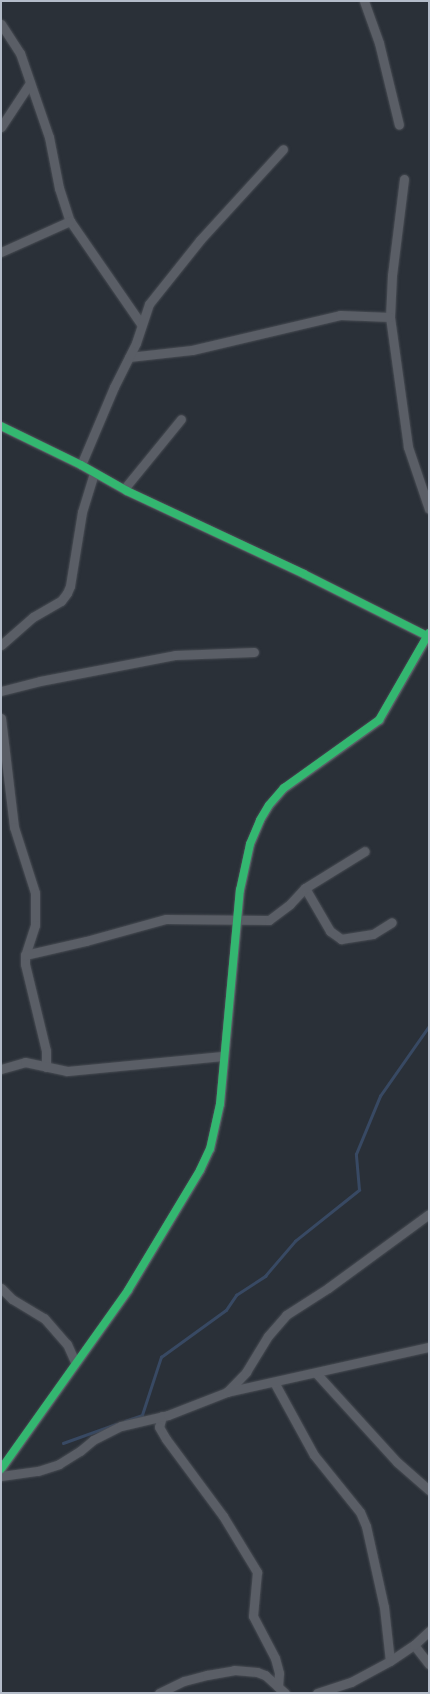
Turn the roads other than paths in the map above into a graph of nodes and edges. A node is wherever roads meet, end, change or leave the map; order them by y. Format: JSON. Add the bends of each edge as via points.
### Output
{"nodes":[{"id":1,"x":364,"y":1,"type":"edge"},
{"id":2,"x":1,"y":24,"type":"edge"},
{"id":3,"x":30,"y":83,"type":"junction"},
{"id":4,"x":399,"y":125,"type":"dead end"},
{"id":5,"x":1,"y":127,"type":"edge"},
{"id":6,"x":283,"y":149,"type":"dead end"},
{"id":7,"x":404,"y":179,"type":"dead end"},
{"id":8,"x":70,"y":221,"type":"junction"},
{"id":9,"x":1,"y":252,"type":"edge"},
{"id":10,"x":390,"y":317,"type":"junction"},
{"id":11,"x":141,"y":324,"type":"junction"},
{"id":12,"x":129,"y":357,"type":"junction"},
{"id":13,"x":181,"y":420,"type":"dead end"},
{"id":14,"x":1,"y":426,"type":"edge"},
{"id":15,"x":81,"y":465,"type":"junction"},
{"id":16,"x":94,"y":474,"type":"junction"},
{"id":17,"x":124,"y":489,"type":"junction"},
{"id":18,"x":429,"y":509,"type":"edge"},
{"id":19,"x":428,"y":636,"type":"edge"},
{"id":20,"x":1,"y":645,"type":"edge"},
{"id":21,"x":254,"y":652,"type":"dead end"},
{"id":22,"x":1,"y":691,"type":"edge"},
{"id":23,"x":1,"y":718,"type":"edge"},
{"id":24,"x":365,"y":851,"type":"dead end"},
{"id":25,"x":305,"y":888,"type":"junction"},
{"id":26,"x":238,"y":919,"type":"junction"},
{"id":27,"x":392,"y":922,"type":"dead end"},
{"id":28,"x":25,"y":954,"type":"junction"},
{"id":29,"x":224,"y":1056,"type":"junction"},
{"id":30,"x":46,"y":1066,"type":"junction"},
{"id":31,"x":1,"y":1068,"type":"edge"},
{"id":32,"x":429,"y":1214,"type":"edge"},
{"id":33,"x":1,"y":1288,"type":"edge"},
{"id":34,"x":429,"y":1347,"type":"edge"},
{"id":35,"x":75,"y":1362,"type":"junction"},
{"id":36,"x":316,"y":1373,"type":"junction"},
{"id":37,"x":274,"y":1382,"type":"junction"},
{"id":38,"x":227,"y":1392,"type":"junction"},
{"id":39,"x":162,"y":1416,"type":"junction"},
{"id":40,"x":1,"y":1469,"type":"edge"},
{"id":41,"x":1,"y":1476,"type":"edge"},
{"id":42,"x":429,"y":1490,"type":"edge"},
{"id":43,"x":429,"y":1631,"type":"edge"},
{"id":44,"x":414,"y":1645,"type":"junction"},
{"id":45,"x":390,"y":1661,"type":"junction"},
{"id":46,"x":429,"y":1664,"type":"edge"},
{"id":47,"x":282,"y":1690,"type":"edge"},
{"id":48,"x":320,"y":1692,"type":"edge"},
{"id":49,"x":159,"y":1693,"type":"edge"}],
"edges":[{"from":1,"to":4,"type":"street","via":[[379,43]]},
{"from":2,"to":3,"type":"street","via":[[20,53]]},
{"from":3,"to":5,"type":"street"},
{"from":3,"to":8,"type":"street","via":[[49,137],[59,188]]},
{"from":6,"to":11,"type":"street","via":[[200,240],[149,304]]},
{"from":7,"to":10,"type":"street"},
{"from":8,"to":9,"type":"street"},
{"from":8,"to":11,"type":"street"},
{"from":10,"to":12,"type":"street","via":[[340,315],[192,350]]},
{"from":10,"to":18,"type":"street","via":[[408,447]]},
{"from":11,"to":12,"type":"street"},
{"from":12,"to":15,"type":"street"},
{"from":13,"to":17,"type":"street"},
{"from":14,"to":15,"type":"street"},
{"from":15,"to":16,"type":"street"},
{"from":16,"to":17,"type":"street"},
{"from":16,"to":20,"type":"street","via":[[82,512],[67,593]]},
{"from":17,"to":19,"type":"street"},
{"from":19,"to":26,"type":"street","via":[[380,720],[291,783],[268,805],[250,844],[240,890]]},
{"from":21,"to":22,"type":"street","via":[[175,655],[40,680]]},
{"from":23,"to":28,"type":"street","via":[[14,827],[35,893],[35,925]]},
{"from":24,"to":25,"type":"street"},
{"from":25,"to":26,"type":"street","via":[[269,920]]},
{"from":25,"to":27,"type":"street","via":[[335,937],[350,940],[373,934]]},
{"from":26,"to":28,"type":"street","via":[[166,919]]},
{"from":26,"to":29,"type":"street"},
{"from":28,"to":30,"type":"street","via":[[46,1051]]},
{"from":29,"to":30,"type":"street","via":[[67,1071]]},
{"from":29,"to":35,"type":"street","via":[[216,1122],[210,1149],[200,1170],[128,1290]]},
{"from":30,"to":31,"type":"street","via":[[25,1062]]},
{"from":32,"to":38,"type":"street","via":[[286,1316],[268,1336],[246,1372]]},
{"from":33,"to":35,"type":"street","via":[[12,1299],[44,1318],[68,1344]]},
{"from":34,"to":36,"type":"street"},
{"from":35,"to":40,"type":"street"},
{"from":36,"to":37,"type":"street"},
{"from":36,"to":42,"type":"street","via":[[397,1462]]},
{"from":37,"to":38,"type":"street"},
{"from":37,"to":45,"type":"street","via":[[314,1455],[360,1512],[366,1526],[384,1607]]},
{"from":38,"to":39,"type":"street"},
{"from":39,"to":41,"type":"street","via":[[121,1426],[59,1464],[38,1472]]},
{"from":39,"to":47,"type":"street","via":[[159,1427],[166,1439],[223,1516],[257,1572],[253,1616],[274,1658]]},
{"from":43,"to":44,"type":"street"},
{"from":44,"to":45,"type":"street"},
{"from":44,"to":46,"type":"street"},
{"from":45,"to":48,"type":"street","via":[[351,1682]]},
{"from":47,"to":49,"type":"street","via":[[265,1675],[234,1670],[199,1677]]}]}
